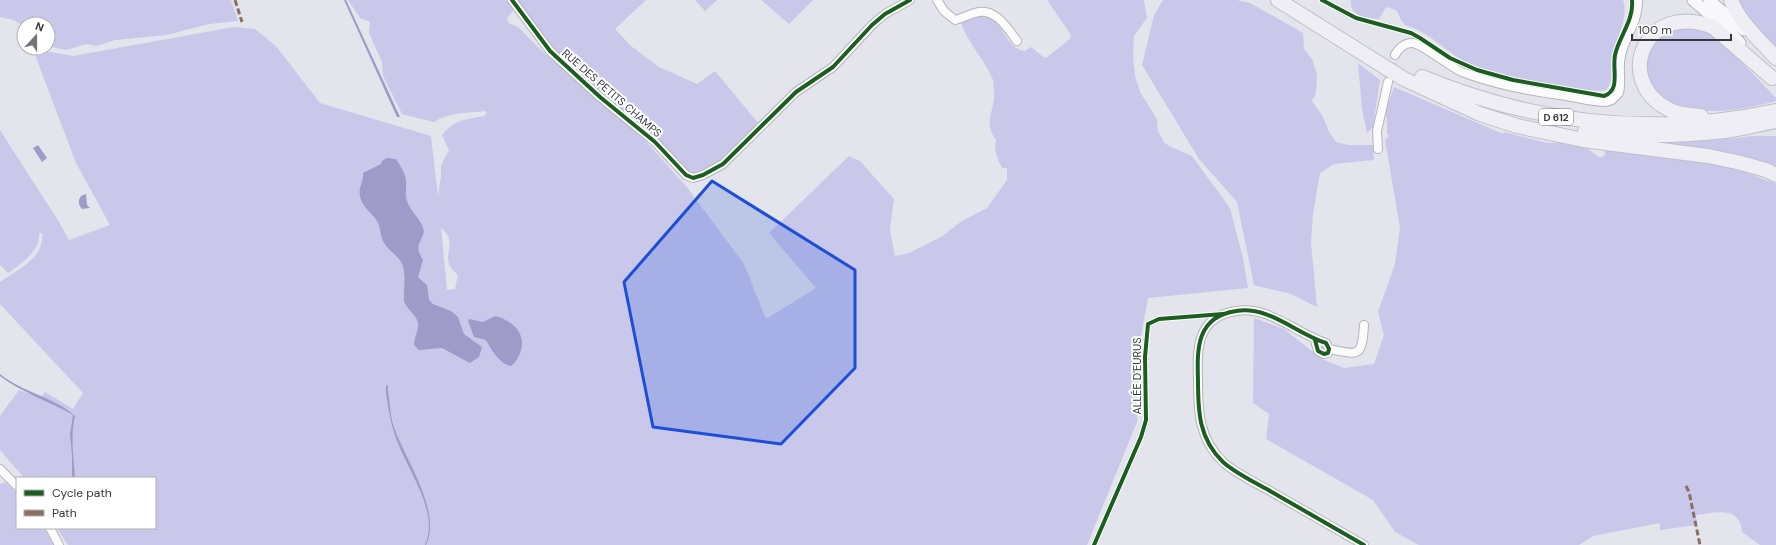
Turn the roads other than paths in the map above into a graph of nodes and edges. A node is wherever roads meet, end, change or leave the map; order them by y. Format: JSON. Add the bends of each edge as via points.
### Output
{"nodes":[{"id":1,"x":512,"y":0,"type":"edge"},
{"id":2,"x":910,"y":0,"type":"edge"},
{"id":3,"x":937,"y":0,"type":"edge"},
{"id":4,"x":1278,"y":0,"type":"edge"},
{"id":5,"x":1638,"y":0,"type":"edge"},
{"id":6,"x":1694,"y":0,"type":"edge"},
{"id":7,"x":1709,"y":0,"type":"edge"},
{"id":8,"x":1731,"y":0,"type":"edge"},
{"id":9,"x":1017,"y":41,"type":"dead end"},
{"id":10,"x":1356,"y":48,"type":"junction"},
{"id":11,"x":1395,"y":55,"type":"tunnel mouth"},
{"id":12,"x":1776,"y":58,"type":"edge"},
{"id":13,"x":1776,"y":62,"type":"edge"},
{"id":14,"x":1774,"y":80,"type":"edge"},
{"id":15,"x":1388,"y":82,"type":"tunnel mouth"},
{"id":16,"x":1445,"y":97,"type":"junction"},
{"id":17,"x":1773,"y":115,"type":"edge"},
{"id":18,"x":1378,"y":149,"type":"dead end"},
{"id":19,"x":1776,"y":175,"type":"edge"},
{"id":20,"x":1364,"y":325,"type":"dead end"},
{"id":21,"x":0,"y":469,"type":"edge"},
{"id":22,"x":16,"y":485,"type":"edge"},
{"id":23,"x":51,"y":529,"type":"edge"},
{"id":24,"x":59,"y":545,"type":"edge"},
{"id":25,"x":1364,"y":545,"type":"edge"}],
"edges":[{"from":1,"to":2,"type":"street","name":"RUE DES PETITS CHAMPS","via":[[550,51],[600,97],[655,142],[686,175],[693,178],[723,164],[796,92],[833,67],[872,24]]},
{"from":3,"to":9,"type":"street","via":[[944,11],[955,20],[978,12],[987,12],[996,17]]},
{"from":4,"to":10,"type":"highway","number":"D 612"},
{"from":5,"to":11,"type":"street","via":[[1637,16],[1620,57],[1621,87],[1619,93],[1606,102],[1540,93],[1494,83],[1460,71],[1413,43],[1401,46]]},
{"from":6,"to":14,"type":"main road","via":[[1728,30]]},
{"from":7,"to":13,"type":"main road"},
{"from":8,"to":12,"type":"highway","via":[[1744,22]]},
{"from":10,"to":16,"type":"highway","number":"D 612","via":[[1404,79]]},
{"from":10,"to":17,"type":"highway","number":"D 612","via":[[1483,100],[1559,118],[1672,124]]},
{"from":14,"to":17,"type":"highway","via":[[1713,27],[1693,20],[1673,21],[1662,26],[1646,41],[1640,62],[1643,84],[1655,100],[1669,110],[1687,115],[1717,117]]},
{"from":15,"to":18,"type":"street","via":[[1377,130]]},
{"from":16,"to":17,"type":"highway","number":"D 612","via":[[1518,119],[1557,127],[1636,135],[1725,131]]},
{"from":16,"to":19,"type":"highway","number":"D 612","via":[[1480,114],[1517,126],[1583,140],[1708,156],[1737,162]]},
{"from":20,"to":25,"type":"street","via":[[1363,343],[1358,352],[1354,354],[1329,349],[1328,353],[1320,354],[1315,340],[1263,314],[1251,310],[1238,310],[1219,316],[1206,328],[1199,340],[1197,353],[1198,408],[1202,428],[1210,445],[1224,463]]},
{"from":21,"to":22,"type":"street"},
{"from":23,"to":24,"type":"street"}]}
